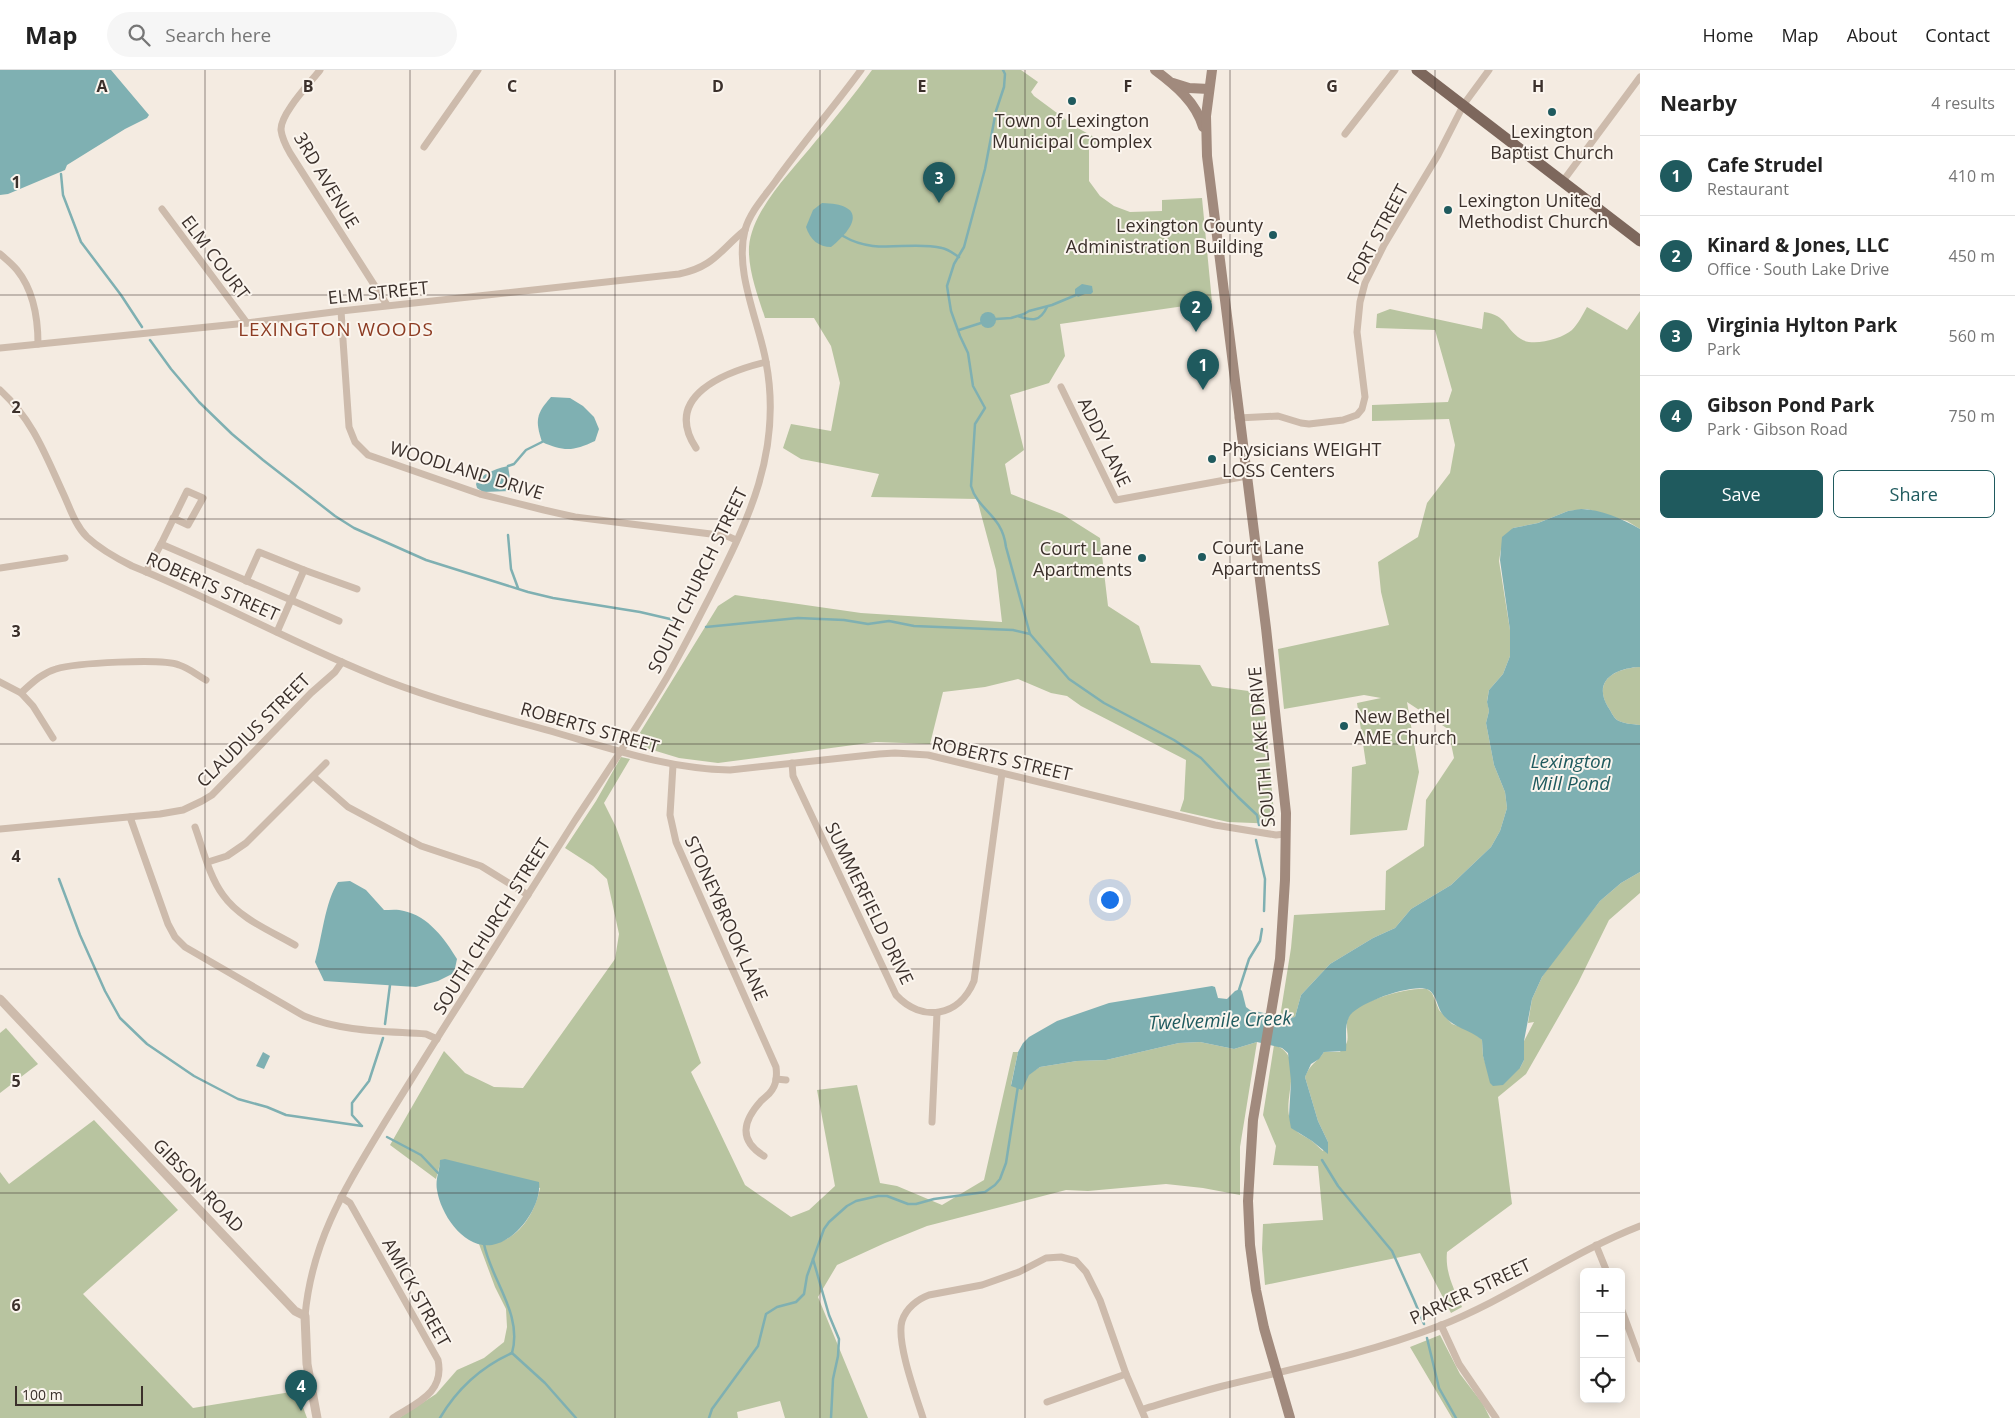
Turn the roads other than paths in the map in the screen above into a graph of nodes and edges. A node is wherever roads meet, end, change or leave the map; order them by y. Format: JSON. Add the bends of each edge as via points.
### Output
{"nodes":[{"id":1,"x":320,"y":70,"type":"edge"},
{"id":2,"x":478,"y":70,"type":"edge"},
{"id":3,"x":861,"y":70,"type":"edge"},
{"id":4,"x":1155,"y":70,"type":"edge"},
{"id":5,"x":1212,"y":70,"type":"edge"},
{"id":6,"x":1395,"y":70,"type":"edge"},
{"id":7,"x":1417,"y":70,"type":"edge"},
{"id":8,"x":1489,"y":70,"type":"edge"},
{"id":9,"x":1640,"y":77,"type":"edge"},
{"id":10,"x":1171,"y":82,"type":"junction"},
{"id":11,"x":1209,"y":89,"type":"junction"},
{"id":12,"x":1464,"y":104,"type":"junction"},
{"id":13,"x":1345,"y":134,"type":"dead end"},
{"id":14,"x":1206,"y":136,"type":"junction"},
{"id":15,"x":424,"y":147,"type":"dead end"},
{"id":16,"x":1563,"y":181,"type":"junction"},
{"id":17,"x":162,"y":209,"type":"dead end"},
{"id":18,"x":745,"y":230,"type":"junction"},
{"id":19,"x":1640,"y":241,"type":"edge"},
{"id":20,"x":0,"y":254,"type":"edge"},
{"id":21,"x":387,"y":306,"type":"junction"},
{"id":22,"x":341,"y":311,"type":"junction"},
{"id":23,"x":247,"y":323,"type":"junction"},
{"id":24,"x":38,"y":344,"type":"junction"},
{"id":25,"x":0,"y":348,"type":"edge"},
{"id":26,"x":766,"y":362,"type":"junction"},
{"id":27,"x":1061,"y":387,"type":"dead end"},
{"id":28,"x":0,"y":390,"type":"edge"},
{"id":29,"x":1238,"y":418,"type":"junction"},
{"id":30,"x":696,"y":448,"type":"dead end"},
{"id":31,"x":1247,"y":476,"type":"junction"},
{"id":32,"x":173,"y":518,"type":"junction"},
{"id":33,"x":736,"y":540,"type":"junction"},
{"id":34,"x":161,"y":544,"type":"junction"},
{"id":35,"x":66,"y":558,"type":"dead end"},
{"id":36,"x":0,"y":568,"type":"edge"},
{"id":37,"x":304,"y":570,"type":"junction"},
{"id":38,"x":146,"y":572,"type":"junction"},
{"id":39,"x":246,"y":581,"type":"junction"},
{"id":40,"x":357,"y":589,"type":"dead end"},
{"id":41,"x":290,"y":600,"type":"junction"},
{"id":42,"x":340,"y":621,"type":"dead end"},
{"id":43,"x":276,"y":632,"type":"junction"},
{"id":44,"x":342,"y":662,"type":"junction"},
{"id":45,"x":206,"y":680,"type":"dead end"},
{"id":46,"x":0,"y":682,"type":"edge"},
{"id":47,"x":21,"y":692,"type":"junction"},
{"id":48,"x":53,"y":738,"type":"dead end"},
{"id":49,"x":620,"y":752,"type":"junction"},
{"id":50,"x":326,"y":762,"type":"dead end"},
{"id":51,"x":792,"y":763,"type":"junction"},
{"id":52,"x":673,"y":766,"type":"junction"},
{"id":53,"x":1002,"y":773,"type":"junction"},
{"id":54,"x":314,"y":777,"type":"junction"},
{"id":55,"x":130,"y":817,"type":"junction"},
{"id":56,"x":195,"y":827,"type":"dead end"},
{"id":57,"x":0,"y":829,"type":"edge"},
{"id":58,"x":1285,"y":834,"type":"junction"},
{"id":59,"x":208,"y":862,"type":"junction"},
{"id":60,"x":528,"y":896,"type":"junction"},
{"id":61,"x":295,"y":946,"type":"dead end"},
{"id":62,"x":0,"y":999,"type":"edge"},
{"id":63,"x":937,"y":1013,"type":"junction"},
{"id":64,"x":437,"y":1039,"type":"junction"},
{"id":65,"x":776,"y":1078,"type":"junction"},
{"id":66,"x":786,"y":1080,"type":"dead end"},
{"id":67,"x":932,"y":1122,"type":"dead end"},
{"id":68,"x":764,"y":1156,"type":"dead end"},
{"id":69,"x":341,"y":1197,"type":"junction"},
{"id":70,"x":1640,"y":1226,"type":"edge"},
{"id":71,"x":1596,"y":1245,"type":"junction"},
{"id":72,"x":1605,"y":1268,"type":"edge"},
{"id":73,"x":1623,"y":1313,"type":"edge"},
{"id":74,"x":305,"y":1316,"type":"junction"},
{"id":75,"x":1440,"y":1325,"type":"junction"},
{"id":76,"x":1640,"y":1359,"type":"edge"},
{"id":77,"x":1277,"y":1373,"type":"junction"},
{"id":78,"x":1126,"y":1374,"type":"junction"},
{"id":79,"x":1048,"y":1402,"type":"dead end"},
{"id":80,"x":1143,"y":1409,"type":"junction"},
{"id":81,"x":317,"y":1418,"type":"edge"},
{"id":82,"x":393,"y":1418,"type":"edge"},
{"id":83,"x":923,"y":1418,"type":"edge"},
{"id":84,"x":1145,"y":1418,"type":"edge"},
{"id":85,"x":1290,"y":1418,"type":"edge"},
{"id":86,"x":1496,"y":1418,"type":"edge"}],
"edges":[{"from":1,"to":21,"type":"street","name":"3RD AVENUE","via":[[286,115],[281,130],[283,138]]},
{"from":2,"to":15,"type":"street"},
{"from":3,"to":18,"type":"street","name":"SOUTH CHURCH STREET","via":[[761,200]]},
{"from":4,"to":10,"type":"main road"},
{"from":5,"to":11,"type":"main road","name":"SOUTH LAKE DRIVE"},
{"from":6,"to":13,"type":"street"},
{"from":7,"to":12,"type":"main road"},
{"from":8,"to":12,"type":"street","name":"FORT STREET"},
{"from":9,"to":16,"type":"street"},
{"from":10,"to":11,"type":"main road","via":[[1189,88]]},
{"from":10,"to":14,"type":"main road","via":[[1198,113]]},
{"from":11,"to":14,"type":"main road","name":"SOUTH LAKE DRIVE"},
{"from":12,"to":16,"type":"main road"},
{"from":12,"to":29,"type":"street","name":"FORT STREET","via":[[1365,283],[1357,332],[1365,397],[1362,409],[1357,415],[1343,420],[1310,424],[1278,416]]},
{"from":14,"to":29,"type":"main road","name":"SOUTH LAKE DRIVE"},
{"from":16,"to":19,"type":"main road"},
{"from":17,"to":23,"type":"street","name":"ELM COURT"},
{"from":18,"to":21,"type":"street","name":"ELM STREET","via":[[710,262],[679,274]]},
{"from":18,"to":26,"type":"street","name":"SOUTH CHURCH STREET","via":[[743,264]]},
{"from":20,"to":24,"type":"street","via":[[23,280],[38,319]]},
{"from":21,"to":22,"type":"street","name":"ELM STREET"},
{"from":22,"to":23,"type":"street","name":"ELM STREET"},
{"from":22,"to":33,"type":"street","name":"WOODLAND DRIVE","via":[[349,427],[355,442],[368,455],[480,494],[544,510],[575,517],[728,536]]},
{"from":23,"to":24,"type":"street","name":"ELM STREET"},
{"from":24,"to":25,"type":"street","name":"ELM STREET"},
{"from":26,"to":30,"type":"street","via":[[720,378],[694,397],[685,419],[688,434]]},
{"from":26,"to":33,"type":"street","name":"SOUTH CHURCH STREET","via":[[772,398],[768,449],[759,485]]},
{"from":27,"to":31,"type":"street","name":"ADDY LANE","via":[[1116,500]]},
{"from":28,"to":38,"type":"street","name":"ROBERTS STREET","via":[[19,409],[37,435],[86,536],[114,557]]},
{"from":29,"to":31,"type":"main road","name":"SOUTH LAKE DRIVE"},
{"from":31,"to":58,"type":"main road","name":"SOUTH LAKE DRIVE","via":[[1284,782]]},
{"from":32,"to":32,"type":"street","via":[[187,490],[202,498],[188,525]]},
{"from":32,"to":34,"type":"street"},
{"from":33,"to":49,"type":"street","name":"SOUTH CHURCH STREET","via":[[666,679]]},
{"from":34,"to":38,"type":"street"},
{"from":34,"to":39,"type":"street"},
{"from":35,"to":36,"type":"street"},
{"from":37,"to":39,"type":"street","via":[[259,552]]},
{"from":37,"to":40,"type":"street"},
{"from":37,"to":41,"type":"street"},
{"from":38,"to":43,"type":"street","name":"ROBERTS STREET"},
{"from":39,"to":41,"type":"street"},
{"from":41,"to":42,"type":"street"},
{"from":41,"to":43,"type":"street"},
{"from":43,"to":44,"type":"street","name":"ROBERTS STREET"},
{"from":44,"to":49,"type":"street","name":"ROBERTS STREET","via":[[415,691]]},
{"from":44,"to":55,"type":"street","name":"CLAUDIUS STREET","via":[[212,795],[183,810]]},
{"from":45,"to":47,"type":"street","via":[[180,665],[167,662],[93,665],[57,668]]},
{"from":46,"to":47,"type":"street"},
{"from":47,"to":48,"type":"street"},
{"from":49,"to":52,"type":"street","name":"ROBERTS STREET"},
{"from":49,"to":60,"type":"street","name":"SOUTH CHURCH STREET"},
{"from":50,"to":54,"type":"street"},
{"from":51,"to":52,"type":"street","name":"ROBERTS STREET","via":[[730,770]]},
{"from":51,"to":53,"type":"street","name":"ROBERTS STREET","via":[[903,753],[928,755]]},
{"from":51,"to":63,"type":"street","name":"SUMMERFIELD DRIVE","via":[[793,776],[896,995],[914,1009]]},
{"from":52,"to":65,"type":"street","name":"STONEYBROOK LANE","via":[[670,815],[676,842],[774,1061]]},
{"from":53,"to":58,"type":"street","name":"ROBERTS STREET","via":[[1215,825]]},
{"from":53,"to":63,"type":"street","via":[[974,981],[956,1006]]},
{"from":54,"to":59,"type":"street","via":[[246,843],[227,856]]},
{"from":54,"to":60,"type":"street","via":[[348,807],[420,846],[481,866]]},
{"from":55,"to":57,"type":"street","name":"CLAUDIUS STREET"},
{"from":55,"to":64,"type":"street","via":[[168,924],[185,947],[319,1022],[342,1028],[426,1034]]},
{"from":56,"to":59,"type":"street"},
{"from":58,"to":77,"type":"main road","name":"SOUTH LAKE DRIVE","via":[[1280,959],[1257,1092],[1248,1217],[1256,1290]]},
{"from":59,"to":61,"type":"street","via":[[217,886],[230,904]]},
{"from":60,"to":64,"type":"street","name":"SOUTH CHURCH STREET"},
{"from":62,"to":74,"type":"street","name":"GIBSON ROAD","via":[[295,1312]]},
{"from":63,"to":67,"type":"street"},
{"from":64,"to":69,"type":"street","name":"SOUTH CHURCH STREET"},
{"from":65,"to":66,"type":"street"},
{"from":65,"to":68,"type":"street","via":[[773,1089],[752,1113],[746,1126],[750,1146]]},
{"from":69,"to":74,"type":"street","name":"SOUTH CHURCH STREET","via":[[317,1252]]},
{"from":69,"to":82,"type":"street","name":"AMICK STREET","via":[[350,1203],[438,1360],[439,1378],[434,1389]]},
{"from":70,"to":71,"type":"street","name":"PARKER STREET"},
{"from":71,"to":72,"type":"street"},
{"from":71,"to":75,"type":"street","name":"PARKER STREET"},
{"from":73,"to":76,"type":"street"},
{"from":74,"to":81,"type":"street","via":[[307,1364]]},
{"from":75,"to":77,"type":"street","name":"PARKER STREET","via":[[1374,1348]]},
{"from":75,"to":86,"type":"street","via":[[1459,1364]]},
{"from":77,"to":80,"type":"street","name":"PARKER STREET"},
{"from":77,"to":85,"type":"main road","name":"SOUTH LAKE DRIVE"},
{"from":78,"to":79,"type":"street"},
{"from":78,"to":80,"type":"street"},
{"from":78,"to":83,"type":"street","via":[[1103,1307],[1086,1272],[1076,1261],[1053,1256],[982,1285],[929,1295],[916,1302],[905,1314],[901,1328],[904,1351]]},
{"from":80,"to":84,"type":"street"}]}
